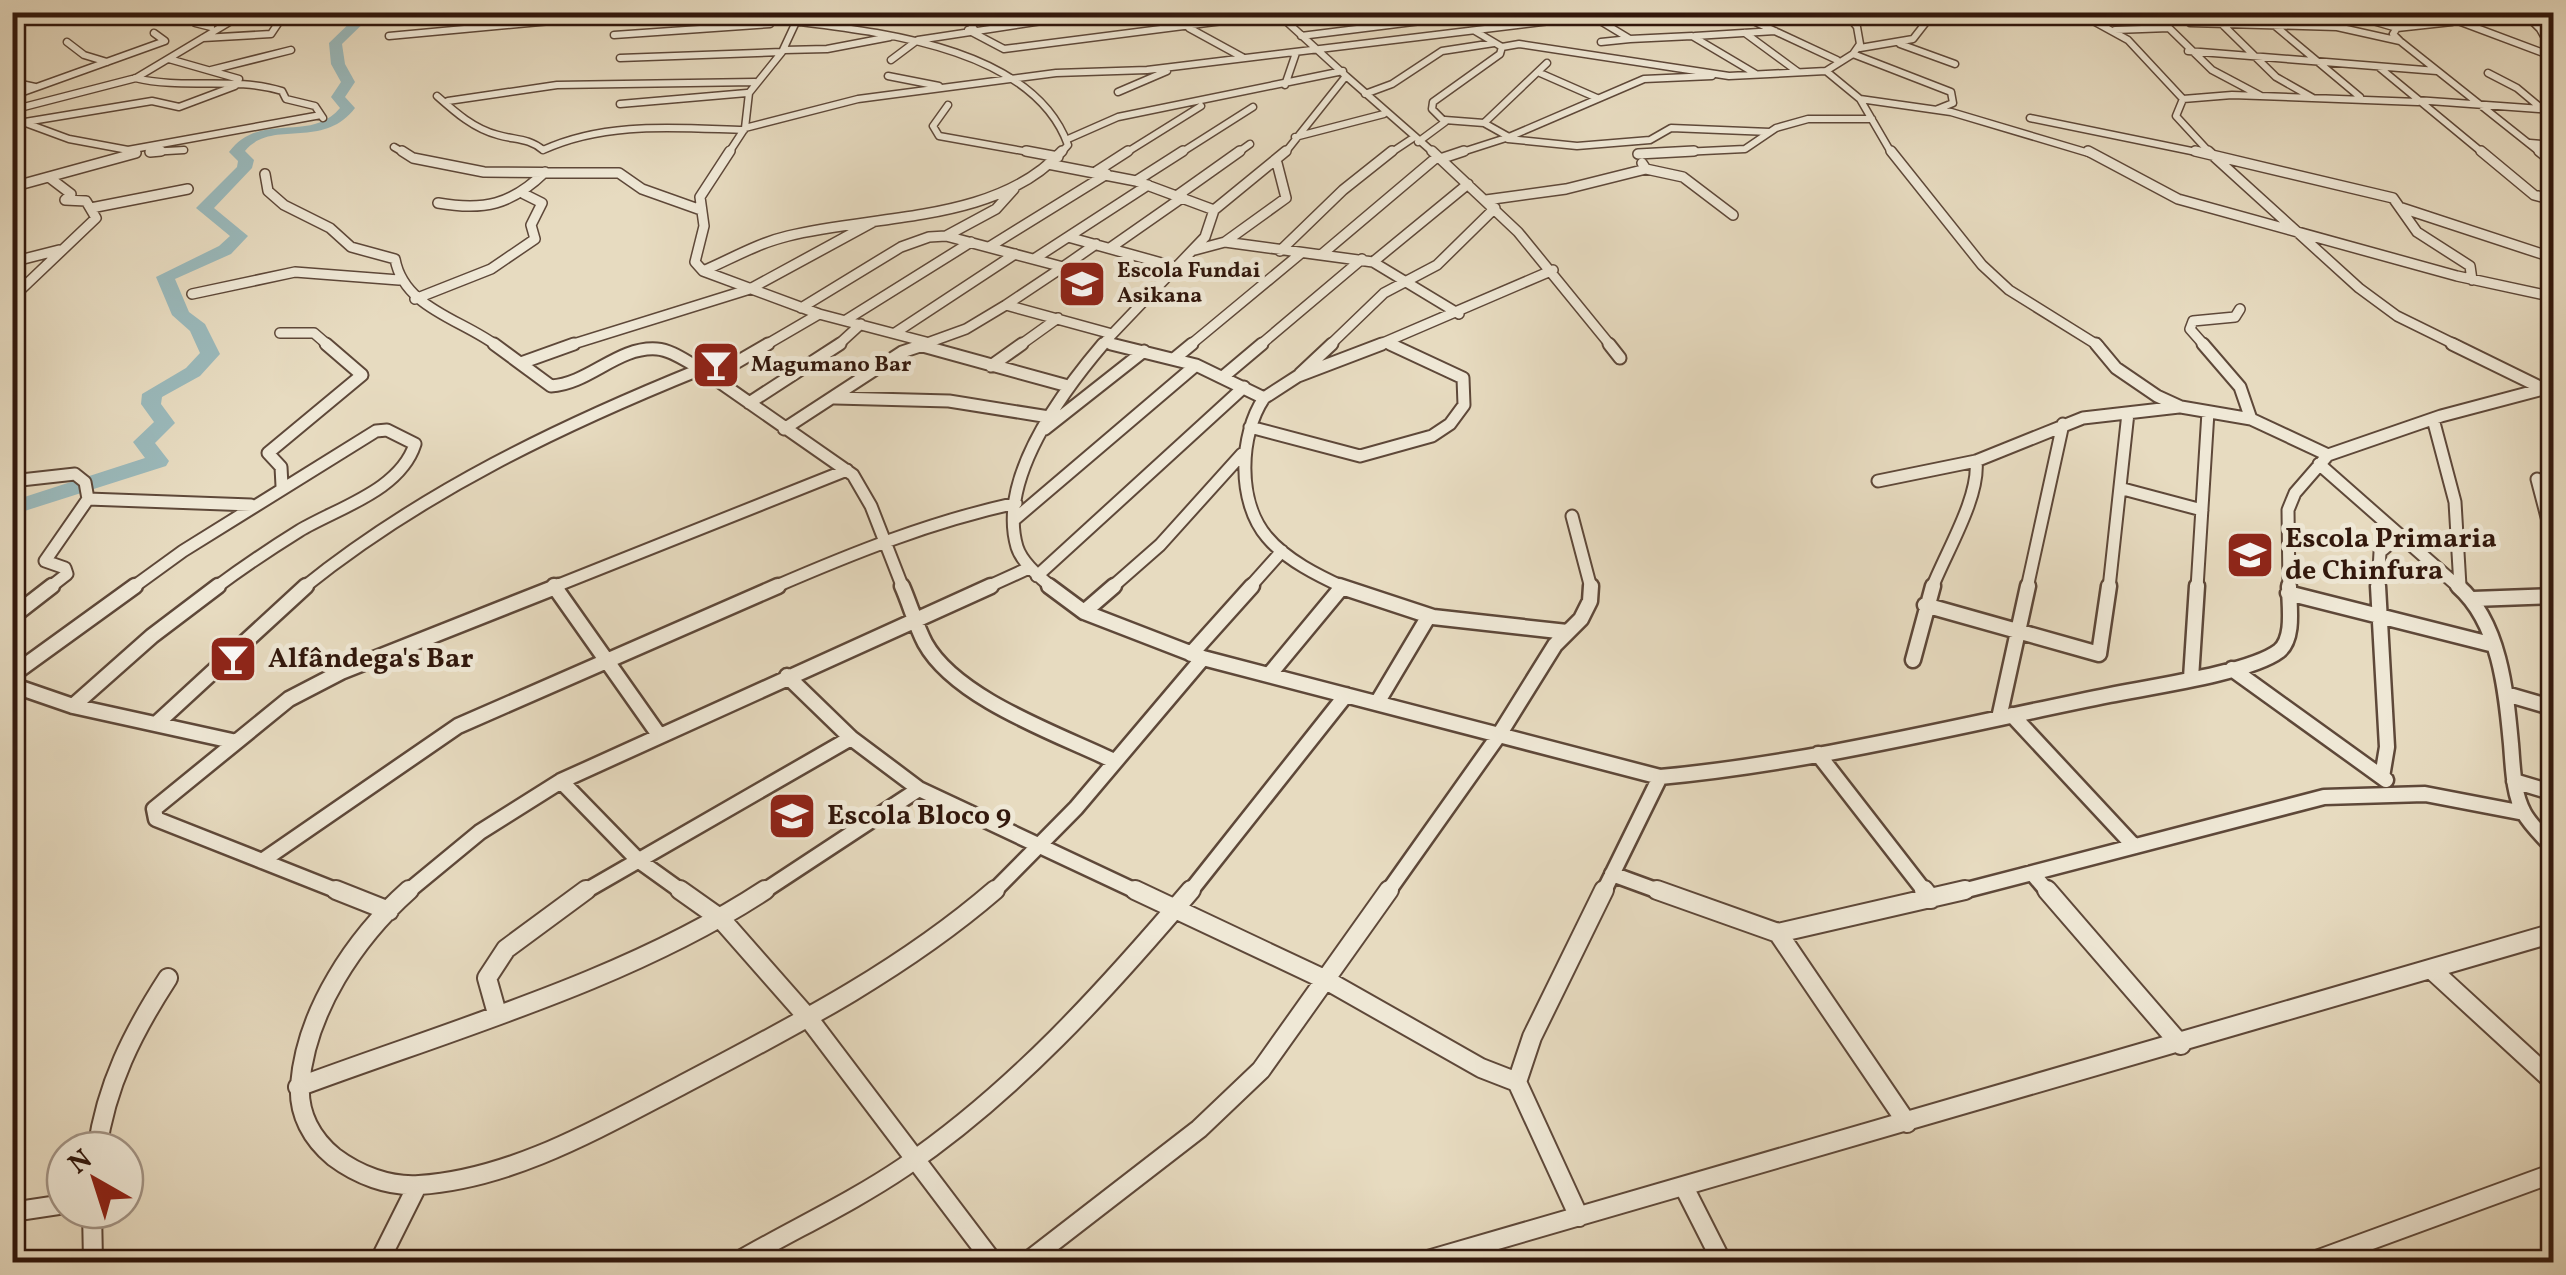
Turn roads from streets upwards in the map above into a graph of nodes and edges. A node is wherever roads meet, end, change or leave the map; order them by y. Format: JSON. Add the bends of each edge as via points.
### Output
{"nodes":[{"id":1,"x":88,"y":12,"type":"edge"},
{"id":2,"x":292,"y":12,"type":"edge"},
{"id":3,"x":507,"y":12,"type":"edge"},
{"id":4,"x":649,"y":12,"type":"edge"},
{"id":5,"x":763,"y":12,"type":"edge"},
{"id":6,"x":879,"y":12,"type":"edge"},
{"id":7,"x":962,"y":12,"type":"edge"},
{"id":8,"x":1102,"y":12,"type":"edge"},
{"id":9,"x":1294,"y":12,"type":"edge"},
{"id":10,"x":1437,"y":12,"type":"edge"},
{"id":11,"x":1624,"y":12,"type":"edge"},
{"id":12,"x":1734,"y":12,"type":"edge"},
{"id":13,"x":1844,"y":12,"type":"edge"},
{"id":14,"x":1934,"y":12,"type":"edge"},
{"id":15,"x":2077,"y":12,"type":"edge"},
{"id":16,"x":2179,"y":12,"type":"edge"},
{"id":17,"x":2342,"y":12,"type":"edge"},
{"id":18,"x":2389,"y":12,"type":"edge"},
{"id":19,"x":2434,"y":12,"type":"edge"},
{"id":20,"x":2523,"y":12,"type":"edge"},
{"id":21,"x":2229,"y":13,"type":"edge"},
{"id":22,"x":243,"y":14,"type":"edge"},
{"id":23,"x":1277,"y":14,"type":"edge"},
{"id":24,"x":1590,"y":14,"type":"edge"},
{"id":25,"x":1445,"y":18,"type":"junction"},
{"id":26,"x":112,"y":20,"type":"dead end"},
{"id":27,"x":794,"y":22,"type":"junction"},
{"id":28,"x":2459,"y":22,"type":"junction"},
{"id":29,"x":195,"y":24,"type":"dead end"},
{"id":30,"x":770,"y":24,"type":"junction"},
{"id":31,"x":2222,"y":24,"type":"junction"},
{"id":32,"x":2419,"y":24,"type":"junction"},
{"id":33,"x":501,"y":26,"type":"junction"},
{"id":34,"x":2277,"y":26,"type":"junction"},
{"id":35,"x":210,"y":27,"type":"junction"},
{"id":36,"x":1189,"y":28,"type":"junction"},
{"id":37,"x":2398,"y":28,"type":"junction"},
{"id":38,"x":971,"y":29,"type":"junction"},
{"id":39,"x":2108,"y":30,"type":"junction"},
{"id":40,"x":1469,"y":31,"type":"junction"},
{"id":41,"x":1775,"y":31,"type":"junction"},
{"id":42,"x":154,"y":33,"type":"dead end"},
{"id":43,"x":1745,"y":33,"type":"junction"},
{"id":44,"x":614,"y":35,"type":"dead end"},
{"id":45,"x":389,"y":36,"type":"dead end"},
{"id":46,"x":894,"y":36,"type":"junction"},
{"id":47,"x":1300,"y":36,"type":"junction"},
{"id":48,"x":1692,"y":36,"type":"junction"},
{"id":49,"x":203,"y":38,"type":"junction"},
{"id":50,"x":1630,"y":39,"type":"junction"},
{"id":51,"x":2400,"y":41,"type":"junction"},
{"id":52,"x":67,"y":42,"type":"dead end"},
{"id":53,"x":913,"y":42,"type":"junction"},
{"id":54,"x":1601,"y":42,"type":"dead end"},
{"id":55,"x":1900,"y":44,"type":"junction"},
{"id":56,"x":1498,"y":45,"type":"junction"},
{"id":57,"x":290,"y":50,"type":"dead end"},
{"id":58,"x":1314,"y":50,"type":"junction"},
{"id":59,"x":783,"y":51,"type":"junction"},
{"id":60,"x":1856,"y":51,"type":"junction"},
{"id":61,"x":2188,"y":51,"type":"junction"},
{"id":62,"x":1296,"y":52,"type":"junction"},
{"id":63,"x":2554,"y":55,"type":"edge"},
{"id":64,"x":1616,"y":57,"type":"junction"},
{"id":65,"x":620,"y":58,"type":"dead end"},
{"id":66,"x":1244,"y":58,"type":"junction"},
{"id":67,"x":169,"y":59,"type":"junction"},
{"id":68,"x":2256,"y":59,"type":"junction"},
{"id":69,"x":891,"y":60,"type":"dead end"},
{"id":70,"x":1837,"y":60,"type":"junction"},
{"id":71,"x":109,"y":62,"type":"junction"},
{"id":72,"x":1547,"y":63,"type":"dead end"},
{"id":73,"x":1955,"y":64,"type":"dead end"},
{"id":74,"x":2317,"y":64,"type":"junction"},
{"id":75,"x":1178,"y":66,"type":"junction"},
{"id":76,"x":2380,"y":68,"type":"junction"},
{"id":77,"x":211,"y":70,"type":"junction"},
{"id":78,"x":1826,"y":71,"type":"junction"},
{"id":79,"x":2436,"y":71,"type":"junction"},
{"id":80,"x":1540,"y":72,"type":"junction"},
{"id":81,"x":1798,"y":72,"type":"junction"},
{"id":82,"x":2488,"y":73,"type":"dead end"},
{"id":83,"x":1345,"y":74,"type":"junction"},
{"id":84,"x":1758,"y":75,"type":"junction"},
{"id":85,"x":888,"y":76,"type":"dead end"},
{"id":86,"x":1728,"y":76,"type":"junction"},
{"id":87,"x":135,"y":78,"type":"junction"},
{"id":88,"x":1644,"y":79,"type":"junction"},
{"id":89,"x":1011,"y":80,"type":"junction"},
{"id":90,"x":12,"y":82,"type":"edge"},
{"id":91,"x":755,"y":82,"type":"junction"},
{"id":92,"x":1286,"y":84,"type":"junction"},
{"id":93,"x":235,"y":86,"type":"junction"},
{"id":94,"x":38,"y":88,"type":"junction"},
{"id":95,"x":945,"y":88,"type":"junction"},
{"id":96,"x":747,"y":92,"type":"junction"},
{"id":97,"x":1118,"y":92,"type":"dead end"},
{"id":98,"x":1365,"y":94,"type":"junction"},
{"id":99,"x":12,"y":96,"type":"edge"},
{"id":100,"x":438,"y":96,"type":"dead end"},
{"id":101,"x":2360,"y":97,"type":"junction"},
{"id":102,"x":1597,"y":98,"type":"junction"},
{"id":103,"x":1860,"y":99,"type":"junction"},
{"id":104,"x":2183,"y":99,"type":"junction"},
{"id":105,"x":2267,"y":99,"type":"junction"},
{"id":106,"x":2315,"y":99,"type":"junction"},
{"id":107,"x":448,"y":101,"type":"junction"},
{"id":108,"x":2417,"y":101,"type":"junction"},
{"id":109,"x":1206,"y":102,"type":"junction"},
{"id":110,"x":620,"y":104,"type":"dead end"},
{"id":111,"x":948,"y":105,"type":"dead end"},
{"id":112,"x":2479,"y":105,"type":"junction"},
{"id":113,"x":1253,"y":107,"type":"dead end"},
{"id":114,"x":1935,"y":110,"type":"junction"},
{"id":115,"x":2541,"y":110,"type":"junction"},
{"id":116,"x":2554,"y":110,"type":"edge"},
{"id":117,"x":1384,"y":114,"type":"junction"},
{"id":118,"x":15,"y":118,"type":"edge"},
{"id":119,"x":2030,"y":118,"type":"dead end"},
{"id":120,"x":1872,"y":119,"type":"junction"},
{"id":121,"x":2554,"y":119,"type":"edge"},
{"id":122,"x":1446,"y":120,"type":"junction"},
{"id":123,"x":1484,"y":123,"type":"junction"},
{"id":124,"x":745,"y":129,"type":"junction"},
{"id":125,"x":1770,"y":132,"type":"junction"},
{"id":126,"x":2126,"y":135,"type":"junction"},
{"id":127,"x":1295,"y":137,"type":"junction"},
{"id":128,"x":1507,"y":138,"type":"junction"},
{"id":129,"x":1068,"y":140,"type":"junction"},
{"id":130,"x":1416,"y":140,"type":"junction"},
{"id":131,"x":1624,"y":142,"type":"junction"},
{"id":132,"x":2528,"y":143,"type":"junction"},
{"id":133,"x":1250,"y":144,"type":"dead end"},
{"id":134,"x":2554,"y":145,"type":"edge"},
{"id":135,"x":394,"y":147,"type":"dead end"},
{"id":136,"x":184,"y":150,"type":"dead end"},
{"id":137,"x":543,"y":150,"type":"junction"},
{"id":138,"x":133,"y":151,"type":"junction"},
{"id":139,"x":1638,"y":154,"type":"junction"},
{"id":140,"x":2096,"y":154,"type":"junction"},
{"id":141,"x":2208,"y":154,"type":"junction"},
{"id":142,"x":1058,"y":157,"type":"junction"},
{"id":143,"x":1439,"y":158,"type":"junction"},
{"id":144,"x":2554,"y":163,"type":"edge"},
{"id":145,"x":1048,"y":164,"type":"junction"},
{"id":146,"x":1277,"y":164,"type":"junction"},
{"id":147,"x":1646,"y":169,"type":"junction"},
{"id":148,"x":543,"y":172,"type":"junction"},
{"id":149,"x":1102,"y":172,"type":"junction"},
{"id":150,"x":265,"y":174,"type":"dead end"},
{"id":151,"x":50,"y":178,"type":"junction"},
{"id":152,"x":1136,"y":181,"type":"junction"},
{"id":153,"x":1468,"y":184,"type":"junction"},
{"id":154,"x":1148,"y":185,"type":"junction"},
{"id":155,"x":12,"y":188,"type":"edge"},
{"id":156,"x":188,"y":189,"type":"dead end"},
{"id":157,"x":1014,"y":189,"type":"junction"},
{"id":158,"x":524,"y":194,"type":"junction"},
{"id":159,"x":1180,"y":196,"type":"junction"},
{"id":160,"x":2554,"y":200,"type":"edge"},
{"id":161,"x":438,"y":203,"type":"dead end"},
{"id":162,"x":1490,"y":204,"type":"junction"},
{"id":163,"x":91,"y":208,"type":"junction"},
{"id":164,"x":2402,"y":208,"type":"junction"},
{"id":165,"x":702,"y":210,"type":"junction"},
{"id":166,"x":1214,"y":210,"type":"junction"},
{"id":167,"x":1733,"y":215,"type":"dead end"},
{"id":168,"x":880,"y":219,"type":"junction"},
{"id":169,"x":2294,"y":228,"type":"junction"},
{"id":170,"x":946,"y":236,"type":"junction"},
{"id":171,"x":1068,"y":237,"type":"junction"},
{"id":172,"x":971,"y":242,"type":"junction"},
{"id":173,"x":1225,"y":242,"type":"junction"},
{"id":174,"x":1096,"y":244,"type":"junction"},
{"id":175,"x":989,"y":247,"type":"junction"},
{"id":176,"x":1110,"y":248,"type":"junction"},
{"id":177,"x":60,"y":250,"type":"junction"},
{"id":178,"x":1195,"y":250,"type":"junction"},
{"id":179,"x":1280,"y":251,"type":"junction"},
{"id":180,"x":1015,"y":254,"type":"junction"},
{"id":181,"x":1300,"y":254,"type":"junction"},
{"id":182,"x":1321,"y":255,"type":"junction"},
{"id":183,"x":2554,"y":258,"type":"edge"},
{"id":184,"x":1034,"y":259,"type":"junction"},
{"id":185,"x":1368,"y":261,"type":"junction"},
{"id":186,"x":12,"y":262,"type":"edge"},
{"id":187,"x":1063,"y":267,"type":"junction"},
{"id":188,"x":1176,"y":267,"type":"junction"},
{"id":189,"x":1553,"y":270,"type":"junction"},
{"id":190,"x":703,"y":271,"type":"junction"},
{"id":191,"x":399,"y":280,"type":"junction"},
{"id":192,"x":1406,"y":280,"type":"junction"},
{"id":193,"x":2472,"y":280,"type":"junction"},
{"id":194,"x":750,"y":289,"type":"junction"},
{"id":195,"x":192,"y":294,"type":"dead end"},
{"id":196,"x":2554,"y":297,"type":"edge"},
{"id":197,"x":12,"y":298,"type":"edge"},
{"id":198,"x":415,"y":299,"type":"junction"},
{"id":199,"x":1006,"y":305,"type":"junction"},
{"id":200,"x":802,"y":308,"type":"junction"},
{"id":201,"x":2240,"y":309,"type":"dead end"},
{"id":202,"x":819,"y":314,"type":"junction"},
{"id":203,"x":1458,"y":314,"type":"junction"},
{"id":204,"x":1058,"y":318,"type":"junction"},
{"id":205,"x":846,"y":320,"type":"junction"},
{"id":206,"x":861,"y":324,"type":"junction"},
{"id":207,"x":895,"y":333,"type":"junction"},
{"id":208,"x":280,"y":334,"type":"dead end"},
{"id":209,"x":1108,"y":338,"type":"junction"},
{"id":210,"x":922,"y":343,"type":"junction"},
{"id":211,"x":1389,"y":343,"type":"junction"},
{"id":212,"x":1144,"y":351,"type":"junction"},
{"id":213,"x":1175,"y":358,"type":"junction"},
{"id":214,"x":1620,"y":358,"type":"dead end"},
{"id":215,"x":521,"y":363,"type":"junction"},
{"id":216,"x":1196,"y":365,"type":"junction"},
{"id":217,"x":991,"y":366,"type":"junction"},
{"id":218,"x":707,"y":372,"type":"junction"},
{"id":219,"x":1224,"y":376,"type":"junction"},
{"id":220,"x":1298,"y":376,"type":"junction"},
{"id":221,"x":1068,"y":386,"type":"junction"},
{"id":222,"x":1244,"y":387,"type":"junction"},
{"id":223,"x":2548,"y":387,"type":"edge"},
{"id":224,"x":12,"y":398,"type":"edge"},
{"id":225,"x":835,"y":398,"type":"junction"},
{"id":226,"x":1264,"y":398,"type":"junction"},
{"id":227,"x":750,"y":403,"type":"junction"},
{"id":228,"x":12,"y":406,"type":"edge"},
{"id":229,"x":2181,"y":407,"type":"junction"},
{"id":230,"x":2128,"y":412,"type":"junction"},
{"id":231,"x":2208,"y":412,"type":"junction"},
{"id":232,"x":1049,"y":417,"type":"junction"},
{"id":233,"x":2432,"y":418,"type":"junction"},
{"id":234,"x":2252,"y":420,"type":"junction"},
{"id":235,"x":2063,"y":424,"type":"junction"},
{"id":236,"x":1250,"y":426,"type":"junction"},
{"id":237,"x":784,"y":428,"type":"junction"},
{"id":238,"x":1039,"y":433,"type":"junction"},
{"id":239,"x":1242,"y":454,"type":"junction"},
{"id":240,"x":2323,"y":460,"type":"junction"},
{"id":241,"x":1976,"y":461,"type":"junction"},
{"id":242,"x":847,"y":470,"type":"junction"},
{"id":243,"x":2536,"y":479,"type":"dead end"},
{"id":244,"x":1878,"y":480,"type":"dead end"},
{"id":245,"x":12,"y":482,"type":"edge"},
{"id":246,"x":282,"y":486,"type":"junction"},
{"id":247,"x":87,"y":489,"type":"junction"},
{"id":248,"x":2123,"y":489,"type":"junction"},
{"id":249,"x":1016,"y":503,"type":"junction"},
{"id":250,"x":252,"y":504,"type":"junction"},
{"id":251,"x":2202,"y":510,"type":"junction"},
{"id":252,"x":1572,"y":516,"type":"dead end"},
{"id":253,"x":1015,"y":518,"type":"junction"},
{"id":254,"x":2398,"y":537,"type":"junction"},
{"id":255,"x":884,"y":539,"type":"junction"},
{"id":256,"x":2554,"y":544,"type":"edge"},
{"id":257,"x":1282,"y":552,"type":"junction"},
{"id":258,"x":1033,"y":572,"type":"junction"},
{"id":259,"x":554,"y":586,"type":"junction"},
{"id":260,"x":2460,"y":586,"type":"junction"},
{"id":261,"x":1342,"y":588,"type":"junction"},
{"id":262,"x":2288,"y":593,"type":"junction"},
{"id":263,"x":2554,"y":596,"type":"edge"},
{"id":264,"x":2474,"y":599,"type":"junction"},
{"id":265,"x":1924,"y":605,"type":"junction"},
{"id":266,"x":1084,"y":612,"type":"junction"},
{"id":267,"x":12,"y":616,"type":"edge"},
{"id":268,"x":2382,"y":618,"type":"junction"},
{"id":269,"x":1427,"y":619,"type":"junction"},
{"id":270,"x":915,"y":620,"type":"junction"},
{"id":271,"x":1567,"y":632,"type":"junction"},
{"id":272,"x":2016,"y":633,"type":"junction"},
{"id":273,"x":2494,"y":645,"type":"junction"},
{"id":274,"x":1197,"y":656,"type":"junction"},
{"id":275,"x":604,"y":659,"type":"junction"},
{"id":276,"x":1912,"y":660,"type":"dead end"},
{"id":277,"x":2232,"y":669,"type":"junction"},
{"id":278,"x":12,"y":675,"type":"edge"},
{"id":279,"x":1269,"y":675,"type":"junction"},
{"id":280,"x":787,"y":676,"type":"junction"},
{"id":281,"x":2191,"y":678,"type":"junction"},
{"id":282,"x":12,"y":685,"type":"edge"},
{"id":283,"x":2506,"y":694,"type":"junction"},
{"id":284,"x":1346,"y":696,"type":"junction"},
{"id":285,"x":1377,"y":704,"type":"junction"},
{"id":286,"x":72,"y":706,"type":"junction"},
{"id":287,"x":2554,"y":708,"type":"edge"},
{"id":288,"x":2006,"y":716,"type":"junction"},
{"id":289,"x":156,"y":724,"type":"junction"},
{"id":290,"x":659,"y":735,"type":"junction"},
{"id":291,"x":1499,"y":735,"type":"junction"},
{"id":292,"x":850,"y":738,"type":"junction"},
{"id":293,"x":232,"y":741,"type":"junction"},
{"id":294,"x":1818,"y":754,"type":"junction"},
{"id":295,"x":1114,"y":760,"type":"junction"},
{"id":296,"x":1660,"y":777,"type":"junction"},
{"id":297,"x":2382,"y":777,"type":"junction"},
{"id":298,"x":561,"y":782,"type":"junction"},
{"id":299,"x":2514,"y":782,"type":"junction"},
{"id":300,"x":919,"y":788,"type":"junction"},
{"id":301,"x":2401,"y":790,"type":"junction"},
{"id":302,"x":2554,"y":793,"type":"edge"},
{"id":303,"x":2524,"y":813,"type":"junction"},
{"id":304,"x":1040,"y":846,"type":"junction"},
{"id":305,"x":2134,"y":846,"type":"junction"},
{"id":306,"x":2554,"y":849,"type":"edge"},
{"id":307,"x":638,"y":860,"type":"junction"},
{"id":308,"x":262,"y":862,"type":"junction"},
{"id":309,"x":2032,"y":873,"type":"junction"},
{"id":310,"x":1612,"y":874,"type":"junction"},
{"id":311,"x":1931,"y":899,"type":"junction"},
{"id":312,"x":1178,"y":910,"type":"junction"},
{"id":313,"x":389,"y":911,"type":"junction"},
{"id":314,"x":721,"y":919,"type":"junction"},
{"id":315,"x":1778,"y":932,"type":"junction"},
{"id":316,"x":2554,"y":933,"type":"edge"},
{"id":317,"x":2432,"y":970,"type":"junction"},
{"id":318,"x":168,"y":978,"type":"dead end"},
{"id":319,"x":1326,"y":980,"type":"junction"},
{"id":320,"x":496,"y":1010,"type":"junction"},
{"id":321,"x":809,"y":1018,"type":"junction"},
{"id":322,"x":2181,"y":1045,"type":"junction"},
{"id":323,"x":1516,"y":1082,"type":"junction"},
{"id":324,"x":2554,"y":1082,"type":"edge"},
{"id":325,"x":298,"y":1087,"type":"junction"},
{"id":326,"x":1908,"y":1123,"type":"junction"},
{"id":327,"x":99,"y":1130,"type":"edge"},
{"id":328,"x":917,"y":1158,"type":"junction"},
{"id":329,"x":2554,"y":1173,"type":"edge"},
{"id":330,"x":418,"y":1186,"type":"junction"},
{"id":331,"x":1684,"y":1187,"type":"junction"},
{"id":332,"x":45,"y":1207,"type":"edge"},
{"id":333,"x":12,"y":1212,"type":"edge"},
{"id":334,"x":1579,"y":1217,"type":"junction"},
{"id":335,"x":92,"y":1230,"type":"edge"},
{"id":336,"x":92,"y":1262,"type":"edge"},
{"id":337,"x":379,"y":1262,"type":"edge"},
{"id":338,"x":737,"y":1262,"type":"edge"},
{"id":339,"x":993,"y":1262,"type":"edge"},
{"id":340,"x":1027,"y":1262,"type":"edge"},
{"id":341,"x":1421,"y":1262,"type":"edge"},
{"id":342,"x":1722,"y":1262,"type":"edge"},
{"id":343,"x":2311,"y":1262,"type":"edge"}],
"edges":[{"from":1,"to":26,"type":"street"},
{"from":2,"to":49,"type":"street","via":[[271,34]]},
{"from":3,"to":33,"type":"street"},
{"from":4,"to":33,"type":"street"},
{"from":5,"to":30,"type":"street"},
{"from":6,"to":27,"type":"street"},
{"from":7,"to":38,"type":"street"},
{"from":8,"to":38,"type":"street"},
{"from":9,"to":23,"type":"street"},
{"from":10,"to":25,"type":"street"},
{"from":11,"to":24,"type":"street"},
{"from":12,"to":41,"type":"street"},
{"from":13,"to":60,"type":"street","via":[[1858,27]]},
{"from":14,"to":55,"type":"street","via":[[1918,36]]},
{"from":15,"to":39,"type":"street"},
{"from":16,"to":31,"type":"street","via":[[2187,22]]},
{"from":17,"to":37,"type":"street"},
{"from":18,"to":32,"type":"street"},
{"from":19,"to":28,"type":"street"},
{"from":20,"to":63,"type":"street"},
{"from":21,"to":31,"type":"street"},
{"from":21,"to":34,"type":"street"},
{"from":22,"to":35,"type":"street"},
{"from":23,"to":36,"type":"street"},
{"from":23,"to":47,"type":"street"},
{"from":24,"to":40,"type":"street"},
{"from":24,"to":50,"type":"street"},
{"from":25,"to":40,"type":"street"},
{"from":25,"to":47,"type":"street"},
{"from":27,"to":30,"type":"street"},
{"from":27,"to":46,"type":"street"},
{"from":27,"to":59,"type":"street"},
{"from":28,"to":32,"type":"street"},
{"from":28,"to":63,"type":"street"},
{"from":29,"to":35,"type":"street"},
{"from":30,"to":44,"type":"street"},
{"from":31,"to":34,"type":"street"},
{"from":31,"to":68,"type":"street"},
{"from":32,"to":37,"type":"street"},
{"from":33,"to":45,"type":"street"},
{"from":34,"to":51,"type":"street","via":[[2342,28]]},
{"from":34,"to":74,"type":"street"},
{"from":35,"to":49,"type":"street"},
{"from":36,"to":38,"type":"street","via":[[998,49]]},
{"from":36,"to":66,"type":"street"},
{"from":37,"to":51,"type":"street","via":[[2393,34]]},
{"from":38,"to":53,"type":"street"},
{"from":39,"to":61,"type":"street","via":[[2169,28]]},
{"from":39,"to":104,"type":"street","via":[[2132,44]]},
{"from":40,"to":56,"type":"street"},
{"from":40,"to":58,"type":"street"},
{"from":41,"to":43,"type":"street"},
{"from":41,"to":70,"type":"street"},
{"from":42,"to":71,"type":"street","via":[[165,41]]},
{"from":43,"to":48,"type":"street"},
{"from":43,"to":81,"type":"street"},
{"from":46,"to":53,"type":"street"},
{"from":46,"to":59,"type":"street"},
{"from":47,"to":58,"type":"street"},
{"from":48,"to":50,"type":"street"},
{"from":48,"to":84,"type":"street"},
{"from":49,"to":67,"type":"street"},
{"from":50,"to":54,"type":"street"},
{"from":51,"to":79,"type":"street"},
{"from":52,"to":71,"type":"street"},
{"from":53,"to":69,"type":"street"},
{"from":53,"to":89,"type":"street"},
{"from":55,"to":60,"type":"street"},
{"from":55,"to":73,"type":"street"},
{"from":56,"to":64,"type":"street"},
{"from":56,"to":98,"type":"street","via":[[1442,51]]},
{"from":56,"to":122,"type":"street","via":[[1500,54],[1433,102]]},
{"from":57,"to":77,"type":"street"},
{"from":58,"to":62,"type":"street"},
{"from":58,"to":83,"type":"street"},
{"from":59,"to":65,"type":"street"},
{"from":59,"to":91,"type":"street"},
{"from":60,"to":70,"type":"street"},
{"from":60,"to":114,"type":"street","via":[[1951,92],[1953,103]]},
{"from":61,"to":68,"type":"street"},
{"from":61,"to":105,"type":"street"},
{"from":62,"to":66,"type":"street"},
{"from":62,"to":92,"type":"street"},
{"from":64,"to":86,"type":"street"},
{"from":64,"to":88,"type":"street"},
{"from":66,"to":75,"type":"street"},
{"from":67,"to":77,"type":"street"},
{"from":67,"to":87,"type":"street"},
{"from":68,"to":74,"type":"street"},
{"from":68,"to":106,"type":"street"},
{"from":70,"to":78,"type":"street"},
{"from":71,"to":94,"type":"street"},
{"from":72,"to":80,"type":"street"},
{"from":74,"to":76,"type":"street"},
{"from":74,"to":101,"type":"street"},
{"from":75,"to":89,"type":"street"},
{"from":75,"to":97,"type":"street"},
{"from":76,"to":79,"type":"street"},
{"from":76,"to":108,"type":"street"},
{"from":77,"to":93,"type":"street","via":[[239,79]]},
{"from":78,"to":81,"type":"street"},
{"from":78,"to":103,"type":"street"},
{"from":79,"to":112,"type":"street"},
{"from":80,"to":102,"type":"street"},
{"from":80,"to":123,"type":"street"},
{"from":81,"to":84,"type":"street"},
{"from":82,"to":115,"type":"street"},
{"from":83,"to":92,"type":"street"},
{"from":83,"to":98,"type":"street"},
{"from":83,"to":127,"type":"street"},
{"from":84,"to":86,"type":"street"},
{"from":85,"to":95,"type":"street"},
{"from":86,"to":88,"type":"street"},
{"from":87,"to":93,"type":"street","via":[[161,86]]},
{"from":87,"to":118,"type":"street"},
{"from":88,"to":102,"type":"street"},
{"from":89,"to":95,"type":"street"},
{"from":89,"to":129,"type":"street","via":[[1043,103]]},
{"from":90,"to":94,"type":"street"},
{"from":91,"to":96,"type":"street"},
{"from":91,"to":107,"type":"street","via":[[557,85]]},
{"from":92,"to":109,"type":"street"},
{"from":93,"to":118,"type":"street","via":[[179,107],[152,101]]},
{"from":93,"to":138,"type":"street","via":[[278,88],[322,116]]},
{"from":94,"to":99,"type":"street"},
{"from":95,"to":124,"type":"street","via":[[858,99]]},
{"from":96,"to":110,"type":"street"},
{"from":96,"to":124,"type":"street"},
{"from":98,"to":117,"type":"street"},
{"from":100,"to":107,"type":"street"},
{"from":101,"to":106,"type":"street"},
{"from":101,"to":108,"type":"street"},
{"from":102,"to":128,"type":"street"},
{"from":103,"to":114,"type":"street"},
{"from":103,"to":120,"type":"street"},
{"from":104,"to":105,"type":"street"},
{"from":104,"to":141,"type":"street","via":[[2176,116]]},
{"from":105,"to":106,"type":"street"},
{"from":107,"to":137,"type":"street","via":[[461,118]]},
{"from":108,"to":112,"type":"street"},
{"from":108,"to":160,"type":"street","via":[[2539,199]]},
{"from":109,"to":129,"type":"street","via":[[1100,120]]},
{"from":109,"to":149,"type":"street"},
{"from":111,"to":142,"type":"street","via":[[934,126],[938,136]]},
{"from":112,"to":115,"type":"street"},
{"from":112,"to":132,"type":"street"},
{"from":113,"to":152,"type":"street"},
{"from":114,"to":140,"type":"street"},
{"from":115,"to":116,"type":"street"},
{"from":115,"to":121,"type":"street"},
{"from":117,"to":127,"type":"street"},
{"from":117,"to":130,"type":"street"},
{"from":118,"to":138,"type":"street"},
{"from":119,"to":126,"type":"street"},
{"from":120,"to":125,"type":"street","via":[[1819,117]]},
{"from":120,"to":229,"type":"street","via":[[1900,167],[1982,265],[2099,346],[2136,384]]},
{"from":122,"to":123,"type":"street"},
{"from":122,"to":130,"type":"street"},
{"from":123,"to":128,"type":"street"},
{"from":124,"to":137,"type":"street","via":[[606,133]]},
{"from":124,"to":165,"type":"street","via":[[710,176]]},
{"from":125,"to":131,"type":"street","via":[[1671,128],[1658,138]]},
{"from":125,"to":139,"type":"street","via":[[1744,148]]},
{"from":126,"to":140,"type":"street"},
{"from":126,"to":141,"type":"street"},
{"from":127,"to":146,"type":"street"},
{"from":128,"to":131,"type":"street","via":[[1546,146]]},
{"from":128,"to":143,"type":"street"},
{"from":129,"to":142,"type":"street"},
{"from":130,"to":143,"type":"street"},
{"from":130,"to":179,"type":"street","via":[[1382,157]]},
{"from":131,"to":139,"type":"street"},
{"from":132,"to":134,"type":"street"},
{"from":132,"to":144,"type":"street"},
{"from":133,"to":159,"type":"street"},
{"from":135,"to":148,"type":"street","via":[[413,158],[484,172]]},
{"from":136,"to":138,"type":"street"},
{"from":137,"to":148,"type":"street"},
{"from":138,"to":151,"type":"street"},
{"from":139,"to":147,"type":"street"},
{"from":140,"to":169,"type":"street","via":[[2168,196]]},
{"from":141,"to":164,"type":"street","via":[[2394,198]]},
{"from":141,"to":169,"type":"street"},
{"from":142,"to":145,"type":"street"},
{"from":143,"to":153,"type":"street"},
{"from":143,"to":182,"type":"street"},
{"from":145,"to":149,"type":"street"},
{"from":145,"to":157,"type":"street"},
{"from":146,"to":166,"type":"street"},
{"from":146,"to":173,"type":"street","via":[[1286,198]]},
{"from":147,"to":162,"type":"street"},
{"from":147,"to":167,"type":"street","via":[[1683,177]]},
{"from":148,"to":158,"type":"street"},
{"from":148,"to":165,"type":"street","via":[[619,173],[642,189]]},
{"from":149,"to":152,"type":"street"},
{"from":149,"to":175,"type":"street"},
{"from":150,"to":191,"type":"street","via":[[268,192],[284,205],[351,247],[395,259]]},
{"from":151,"to":155,"type":"street"},
{"from":151,"to":163,"type":"street","via":[[70,194],[65,200],[86,200]]},
{"from":152,"to":154,"type":"street"},
{"from":153,"to":162,"type":"street"},
{"from":153,"to":185,"type":"street"},
{"from":154,"to":159,"type":"street"},
{"from":154,"to":171,"type":"street"},
{"from":156,"to":163,"type":"street"},
{"from":157,"to":168,"type":"street"},
{"from":157,"to":170,"type":"street","via":[[996,209]]},
{"from":158,"to":161,"type":"street","via":[[482,210]]},
{"from":158,"to":198,"type":"street","via":[[542,203],[530,224],[535,239],[491,269]]},
{"from":159,"to":166,"type":"street"},
{"from":159,"to":176,"type":"street"},
{"from":162,"to":189,"type":"street"},
{"from":162,"to":192,"type":"street","via":[[1437,264]]},
{"from":163,"to":177,"type":"street","via":[[96,218]]},
{"from":164,"to":183,"type":"street"},
{"from":164,"to":193,"type":"street","via":[[2423,237],[2470,266]]},
{"from":165,"to":190,"type":"street","via":[[695,262]]},
{"from":166,"to":178,"type":"street"},
{"from":168,"to":190,"type":"street","via":[[775,240]]},
{"from":168,"to":194,"type":"street"},
{"from":169,"to":193,"type":"street"},
{"from":169,"to":223,"type":"street","via":[[2412,326]]},
{"from":170,"to":172,"type":"street"},
{"from":170,"to":200,"type":"street","via":[[900,247]]},
{"from":171,"to":174,"type":"street"},
{"from":171,"to":184,"type":"street"},
{"from":172,"to":175,"type":"street"},
{"from":172,"to":205,"type":"street"},
{"from":173,"to":178,"type":"street"},
{"from":173,"to":179,"type":"street"},
{"from":174,"to":176,"type":"street"},
{"from":174,"to":187,"type":"street"},
{"from":175,"to":180,"type":"street"},
{"from":176,"to":188,"type":"street"},
{"from":177,"to":186,"type":"street"},
{"from":177,"to":197,"type":"street"},
{"from":178,"to":188,"type":"street"},
{"from":179,"to":181,"type":"street"},
{"from":180,"to":184,"type":"street"},
{"from":180,"to":207,"type":"street"},
{"from":181,"to":182,"type":"street"},
{"from":181,"to":213,"type":"street"},
{"from":182,"to":185,"type":"street"},
{"from":184,"to":187,"type":"street"},
{"from":185,"to":192,"type":"street"},
{"from":185,"to":219,"type":"street"},
{"from":187,"to":199,"type":"street"},
{"from":188,"to":209,"type":"street"},
{"from":189,"to":203,"type":"street"},
{"from":189,"to":214,"type":"street"},
{"from":190,"to":194,"type":"street"},
{"from":191,"to":195,"type":"street","via":[[274,271]]},
{"from":191,"to":198,"type":"street"},
{"from":192,"to":203,"type":"street"},
{"from":192,"to":220,"type":"street","via":[[1362,312]]},
{"from":193,"to":196,"type":"street"},
{"from":194,"to":200,"type":"street"},
{"from":194,"to":215,"type":"street"},
{"from":198,"to":215,"type":"street","via":[[472,326]]},
{"from":199,"to":204,"type":"street"},
{"from":199,"to":210,"type":"street","via":[[966,329]]},
{"from":200,"to":202,"type":"street"},
{"from":201,"to":234,"type":"street","via":[[2236,317],[2193,321],[2190,329],[2240,387]]},
{"from":202,"to":205,"type":"street"},
{"from":202,"to":218,"type":"street"},
{"from":203,"to":211,"type":"street"},
{"from":204,"to":209,"type":"street"},
{"from":204,"to":217,"type":"street"},
{"from":205,"to":206,"type":"street"},
{"from":206,"to":207,"type":"street"},
{"from":206,"to":227,"type":"street","via":[[832,351]]},
{"from":207,"to":210,"type":"street"},
{"from":208,"to":246,"type":"street","via":[[314,333],[362,375],[268,453],[281,467]]},
{"from":209,"to":212,"type":"street"},
{"from":209,"to":221,"type":"street"},
{"from":210,"to":217,"type":"street"},
{"from":210,"to":225,"type":"street"},
{"from":211,"to":220,"type":"street"},
{"from":211,"to":236,"type":"street","via":[[1463,378],[1464,405],[1440,432],[1360,456]]},
{"from":212,"to":213,"type":"street"},
{"from":212,"to":238,"type":"street"},
{"from":213,"to":216,"type":"street"},
{"from":215,"to":218,"type":"street","via":[[559,387],[612,360],[652,350]]},
{"from":216,"to":219,"type":"street"},
{"from":216,"to":253,"type":"street"},
{"from":217,"to":221,"type":"street"},
{"from":218,"to":227,"type":"street"},
{"from":218,"to":289,"type":"street","via":[[605,410],[417,506],[270,618]]},
{"from":219,"to":222,"type":"street"},
{"from":220,"to":226,"type":"street"},
{"from":221,"to":232,"type":"street"},
{"from":222,"to":226,"type":"street"},
{"from":222,"to":258,"type":"street"},
{"from":223,"to":233,"type":"street"},
{"from":224,"to":228,"type":"street"},
{"from":225,"to":232,"type":"street","via":[[949,401]]},
{"from":225,"to":237,"type":"street"},
{"from":226,"to":236,"type":"street"},
{"from":227,"to":237,"type":"street"},
{"from":229,"to":230,"type":"street"},
{"from":229,"to":231,"type":"street"},
{"from":230,"to":235,"type":"street"},
{"from":230,"to":248,"type":"street"},
{"from":231,"to":234,"type":"street"},
{"from":231,"to":251,"type":"street"},
{"from":232,"to":238,"type":"street"},
{"from":233,"to":240,"type":"street"},
{"from":233,"to":260,"type":"street","via":[[2455,502]]},
{"from":234,"to":240,"type":"street"},
{"from":235,"to":241,"type":"street"},
{"from":235,"to":272,"type":"street"},
{"from":236,"to":239,"type":"street"},
{"from":237,"to":242,"type":"street"},
{"from":238,"to":249,"type":"street"},
{"from":239,"to":257,"type":"street","via":[[1252,509]]},
{"from":239,"to":266,"type":"street","via":[[1160,545]]},
{"from":240,"to":254,"type":"street"},
{"from":240,"to":262,"type":"street","via":[[2288,510]]},
{"from":241,"to":244,"type":"street"},
{"from":241,"to":265,"type":"street","via":[[1968,510]]},
{"from":242,"to":255,"type":"street"},
{"from":242,"to":259,"type":"street"},
{"from":243,"to":256,"type":"street"},
{"from":245,"to":247,"type":"street","via":[[75,474]]},
{"from":246,"to":250,"type":"street"},
{"from":246,"to":286,"type":"street","via":[[382,429],[415,444],[384,484],[238,570],[119,660]]},
{"from":247,"to":250,"type":"street"},
{"from":247,"to":267,"type":"street","via":[[45,561],[66,574]]},
{"from":248,"to":251,"type":"street"},
{"from":248,"to":272,"type":"street","via":[[2102,650],[2092,655]]},
{"from":249,"to":253,"type":"street"},
{"from":249,"to":255,"type":"street"},
{"from":250,"to":278,"type":"street"},
{"from":251,"to":281,"type":"street"},
{"from":252,"to":271,"type":"street","via":[[1591,582],[1590,601]]},
{"from":253,"to":258,"type":"street","via":[[1017,548]]},
{"from":254,"to":260,"type":"street"},
{"from":254,"to":268,"type":"street","via":[[2377,560]]},
{"from":255,"to":270,"type":"street"},
{"from":255,"to":275,"type":"street"},
{"from":257,"to":261,"type":"street"},
{"from":257,"to":274,"type":"street"},
{"from":258,"to":266,"type":"street"},
{"from":258,"to":270,"type":"street"},
{"from":259,"to":275,"type":"street"},
{"from":259,"to":293,"type":"street","via":[[340,672]]},
{"from":260,"to":264,"type":"street"},
{"from":261,"to":269,"type":"street"},
{"from":261,"to":279,"type":"street"},
{"from":262,"to":268,"type":"street"},
{"from":262,"to":277,"type":"street","via":[[2290,632],[2282,648]]},
{"from":263,"to":264,"type":"street"},
{"from":264,"to":273,"type":"street"},
{"from":265,"to":272,"type":"street"},
{"from":265,"to":276,"type":"street"},
{"from":266,"to":274,"type":"street"},
{"from":268,"to":273,"type":"street"},
{"from":268,"to":297,"type":"street"},
{"from":269,"to":271,"type":"street"},
{"from":269,"to":285,"type":"street"},
{"from":270,"to":280,"type":"street"},
{"from":270,"to":295,"type":"street","via":[[948,671],[985,698]]},
{"from":271,"to":291,"type":"street"},
{"from":272,"to":288,"type":"street"},
{"from":273,"to":283,"type":"street"},
{"from":274,"to":279,"type":"street"},
{"from":274,"to":295,"type":"street"},
{"from":275,"to":290,"type":"street"},
{"from":275,"to":308,"type":"street","via":[[458,726]]},
{"from":277,"to":281,"type":"street"},
{"from":277,"to":297,"type":"street"},
{"from":279,"to":284,"type":"street"},
{"from":280,"to":290,"type":"street"},
{"from":280,"to":292,"type":"street"},
{"from":281,"to":288,"type":"street"},
{"from":282,"to":286,"type":"street"},
{"from":283,"to":287,"type":"street"},
{"from":283,"to":299,"type":"street"},
{"from":284,"to":285,"type":"street"},
{"from":284,"to":312,"type":"street"},
{"from":285,"to":291,"type":"street"},
{"from":286,"to":289,"type":"street"},
{"from":288,"to":294,"type":"street"},
{"from":288,"to":305,"type":"street"},
{"from":289,"to":293,"type":"street"},
{"from":290,"to":298,"type":"street"},
{"from":291,"to":296,"type":"street"},
{"from":291,"to":319,"type":"street"},
{"from":292,"to":300,"type":"street"},
{"from":292,"to":307,"type":"street"},
{"from":293,"to":308,"type":"street","via":[[152,816]]},
{"from":294,"to":296,"type":"street"},
{"from":294,"to":311,"type":"street"},
{"from":295,"to":304,"type":"street"},
{"from":296,"to":310,"type":"street"},
{"from":297,"to":301,"type":"street"},
{"from":298,"to":307,"type":"street"},
{"from":298,"to":313,"type":"street","via":[[441,861]]},
{"from":299,"to":302,"type":"street"},
{"from":299,"to":303,"type":"street"},
{"from":300,"to":304,"type":"street"},
{"from":300,"to":314,"type":"street"},
{"from":301,"to":303,"type":"street"},
{"from":301,"to":305,"type":"street","via":[[2324,797]]},
{"from":303,"to":306,"type":"street"},
{"from":304,"to":312,"type":"street"},
{"from":304,"to":321,"type":"street","via":[[934,938]]},
{"from":305,"to":309,"type":"street"},
{"from":307,"to":314,"type":"street"},
{"from":307,"to":320,"type":"street","via":[[551,910],[502,949],[486,984]]},
{"from":308,"to":313,"type":"street"},
{"from":309,"to":311,"type":"street"},
{"from":309,"to":322,"type":"street"},
{"from":310,"to":315,"type":"street"},
{"from":310,"to":323,"type":"street"},
{"from":311,"to":315,"type":"street"},
{"from":312,"to":319,"type":"street"},
{"from":312,"to":328,"type":"street","via":[[1083,1014]]},
{"from":313,"to":325,"type":"street","via":[[326,989]]},
{"from":314,"to":320,"type":"street"},
{"from":314,"to":321,"type":"street"},
{"from":315,"to":326,"type":"street"},
{"from":316,"to":317,"type":"street"},
{"from":317,"to":322,"type":"street"},
{"from":317,"to":324,"type":"street"},
{"from":318,"to":327,"type":"street","via":[[119,1057]]},
{"from":319,"to":323,"type":"street"},
{"from":319,"to":340,"type":"street","via":[[1261,1070],[1199,1129]]},
{"from":320,"to":325,"type":"street"},
{"from":321,"to":328,"type":"street"},
{"from":321,"to":330,"type":"street","via":[[543,1152]]},
{"from":322,"to":326,"type":"street"},
{"from":323,"to":334,"type":"street"},
{"from":325,"to":330,"type":"street","via":[[302,1122],[326,1152],[368,1176]]},
{"from":326,"to":331,"type":"street"},
{"from":328,"to":338,"type":"street"},
{"from":328,"to":339,"type":"street"},
{"from":329,"to":343,"type":"street"},
{"from":330,"to":337,"type":"street"},
{"from":331,"to":334,"type":"street"},
{"from":331,"to":342,"type":"street"},
{"from":332,"to":333,"type":"street"},
{"from":334,"to":341,"type":"street"},
{"from":335,"to":336,"type":"street"}]}
